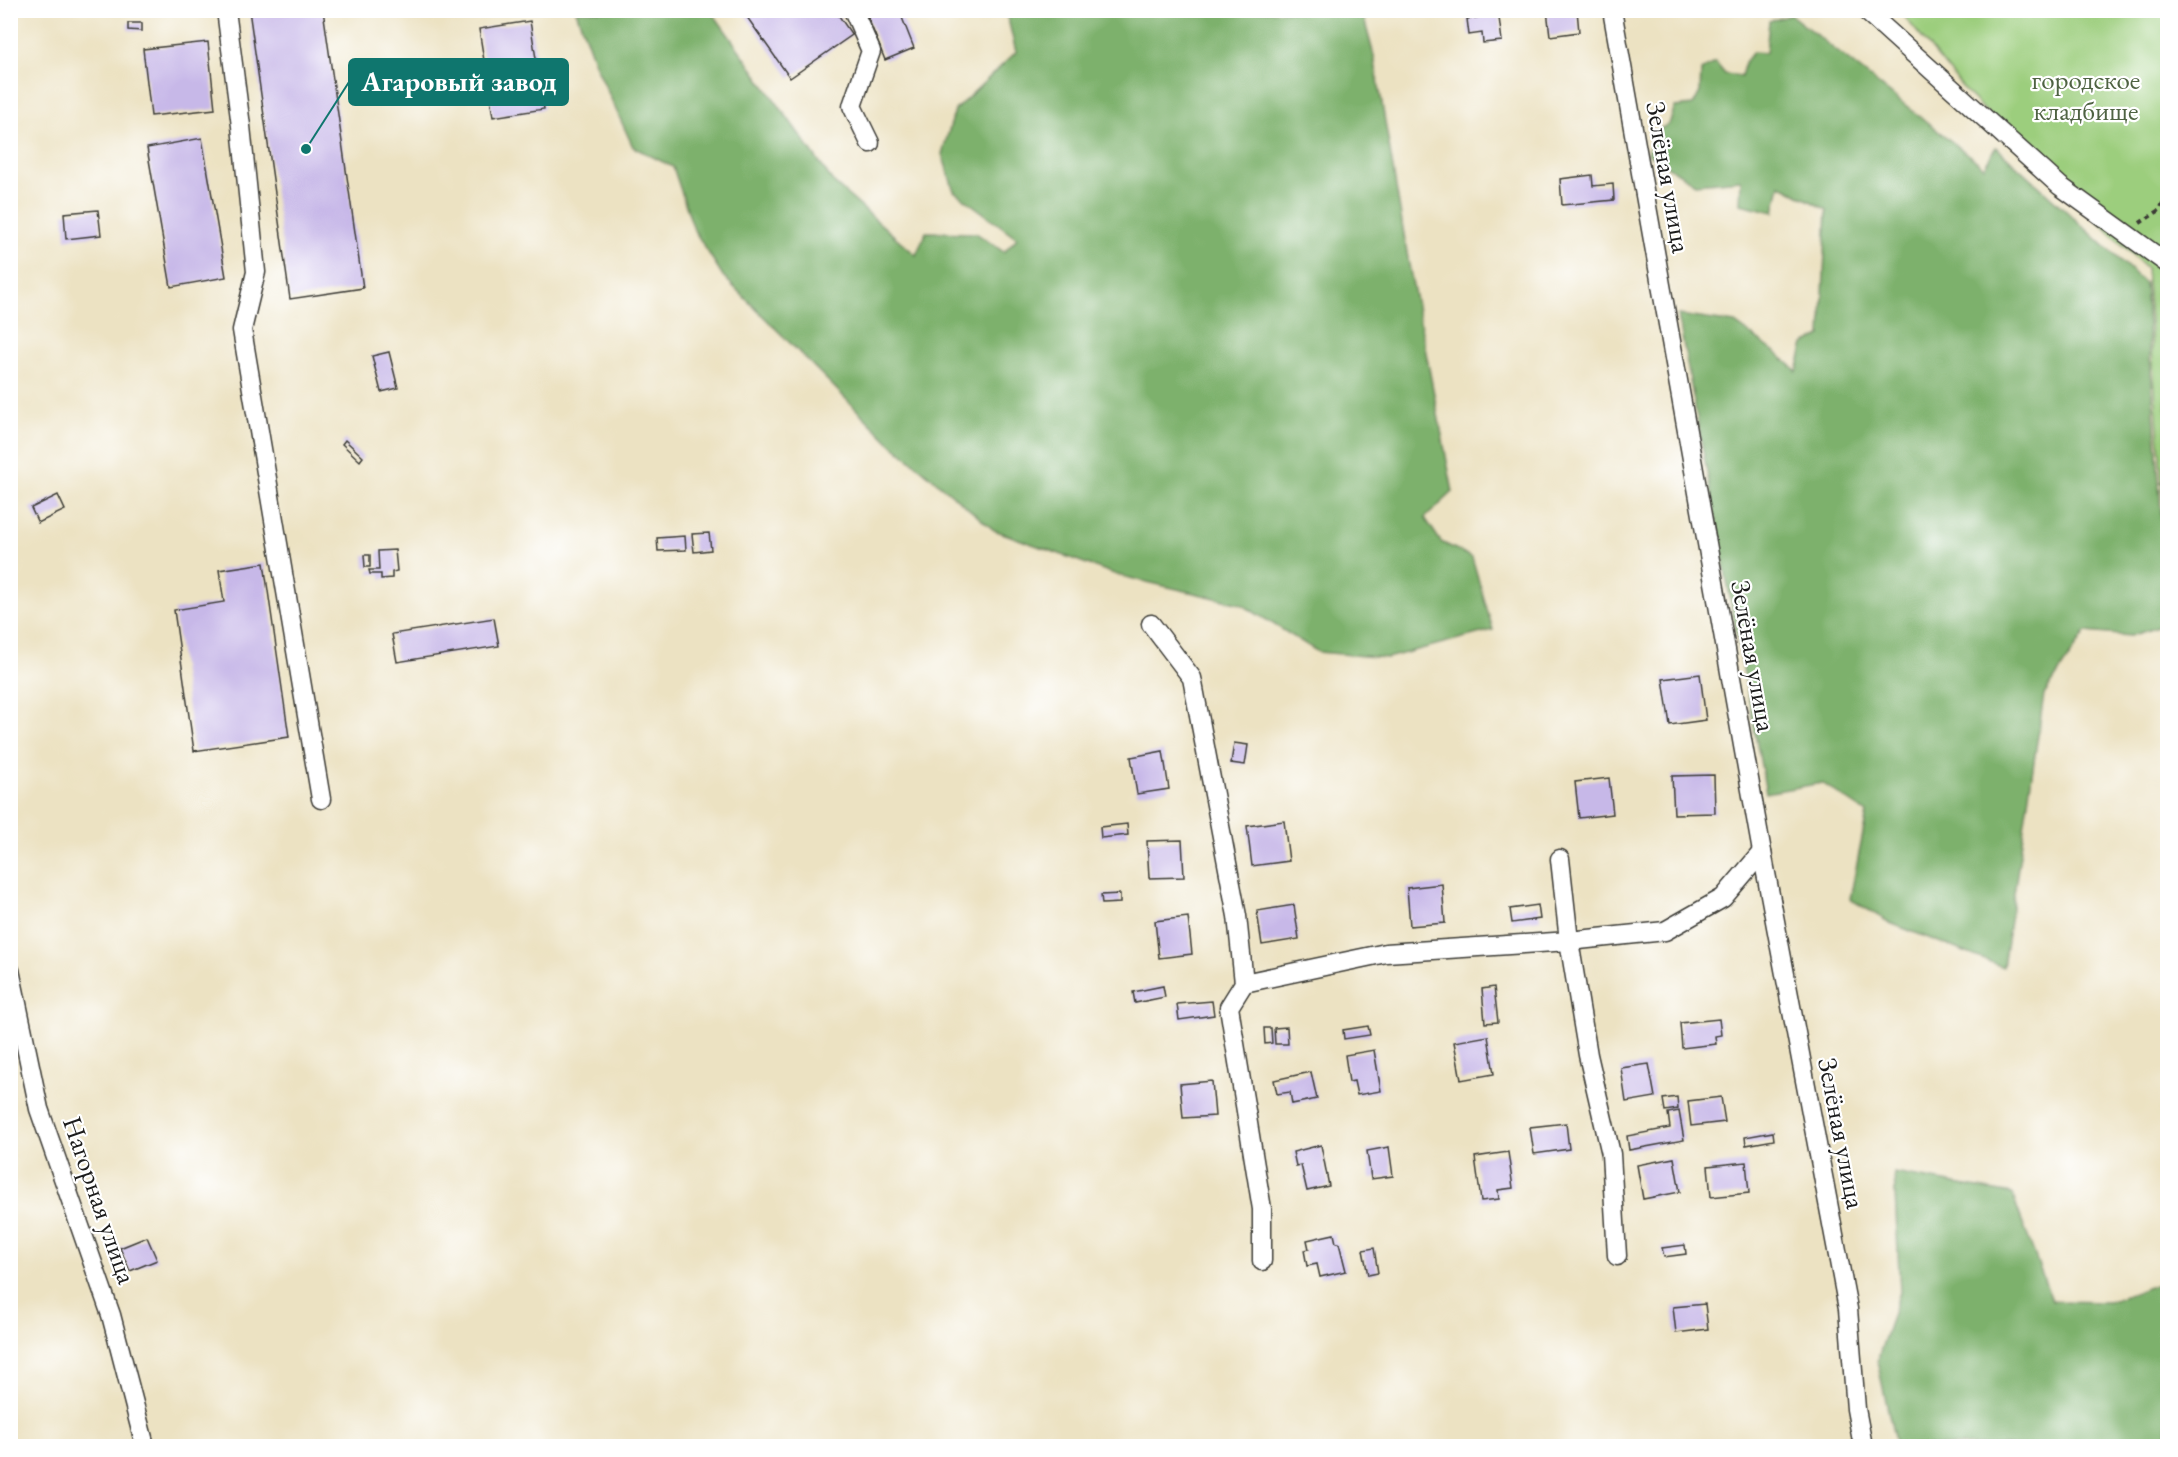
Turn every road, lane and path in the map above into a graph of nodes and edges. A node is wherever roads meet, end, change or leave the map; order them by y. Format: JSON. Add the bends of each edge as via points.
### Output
{"nodes":[{"id":1,"x":226,"y":10,"type":"edge"},
{"id":2,"x":853,"y":10,"type":"edge"},
{"id":3,"x":1612,"y":10,"type":"edge"},
{"id":4,"x":1865,"y":10,"type":"edge"},
{"id":5,"x":870,"y":143,"type":"dead end"},
{"id":6,"x":2168,"y":191,"type":"edge"},
{"id":7,"x":2118,"y":228,"type":"junction"},
{"id":8,"x":2168,"y":264,"type":"edge"},
{"id":9,"x":1151,"y":624,"type":"dead end"},
{"id":10,"x":321,"y":799,"type":"dead end"},
{"id":11,"x":1762,"y":852,"type":"junction"},
{"id":12,"x":1560,"y":859,"type":"dead end"},
{"id":13,"x":1569,"y":941,"type":"junction"},
{"id":14,"x":10,"y":970,"type":"edge"},
{"id":15,"x":1244,"y":983,"type":"junction"},
{"id":16,"x":1617,"y":1256,"type":"dead end"},
{"id":17,"x":1262,"y":1261,"type":"dead end"},
{"id":18,"x":145,"y":1446,"type":"edge"},
{"id":19,"x":1863,"y":1446,"type":"edge"}],
"edges":[{"from":1,"to":10,"type":"street","via":[[256,272],[242,330]]},
{"from":2,"to":5,"type":"street","via":[[871,51],[852,106]]},
{"from":3,"to":11,"type":"street","name":"Зелёная улица"},
{"from":4,"to":7,"type":"street","via":[[2060,186]]},
{"from":6,"to":7,"type":"path","via":[[2160,210],[2134,227]]},
{"from":7,"to":8,"type":"street"},
{"from":9,"to":15,"type":"street","via":[[1192,678],[1237,916]]},
{"from":11,"to":13,"type":"street","via":[[1723,898],[1665,931]]},
{"from":11,"to":19,"type":"street","name":"Зелёная улица","via":[[1848,1309]]},
{"from":12,"to":13,"type":"street"},
{"from":13,"to":15,"type":"street","via":[[1386,953]]},
{"from":13,"to":16,"type":"street","via":[[1588,1055],[1611,1154]]},
{"from":14,"to":18,"type":"street","name":"Нагорная улица","via":[[39,1109],[111,1315]]},
{"from":15,"to":17,"type":"street","via":[[1229,1007],[1262,1209]]}]}
